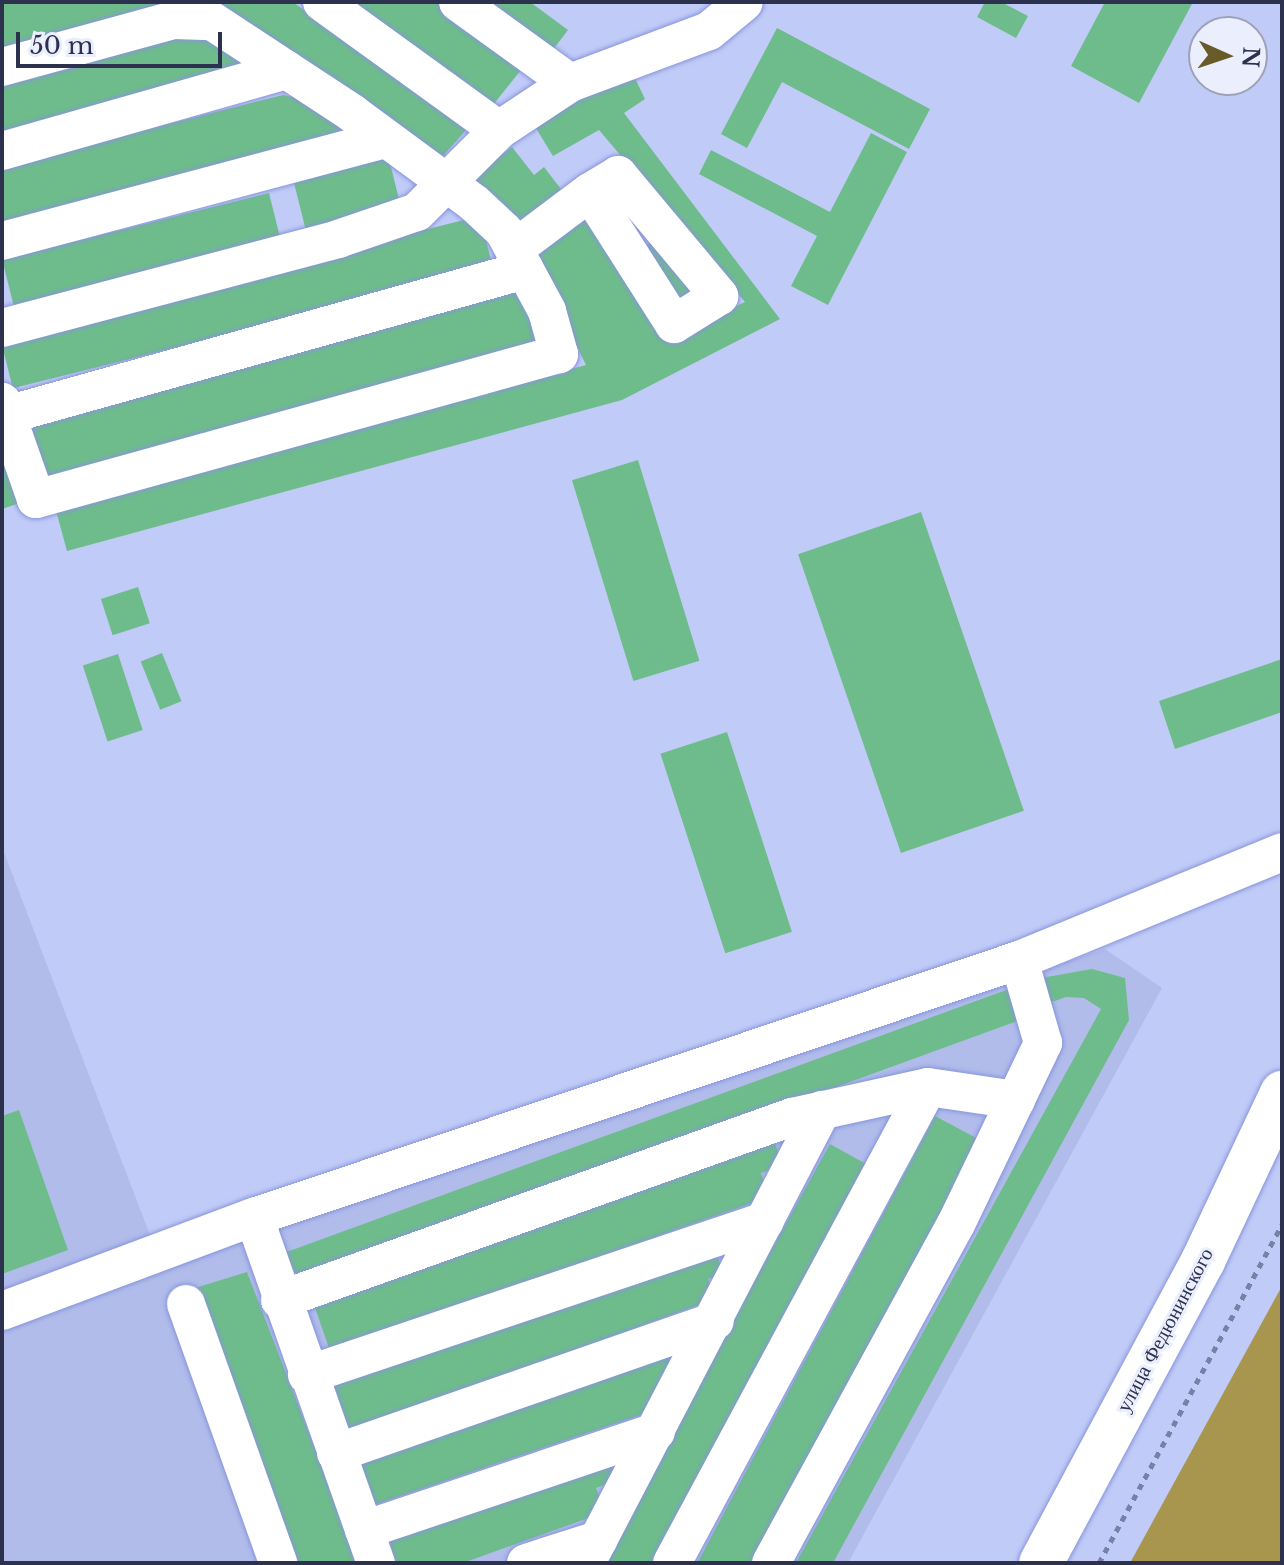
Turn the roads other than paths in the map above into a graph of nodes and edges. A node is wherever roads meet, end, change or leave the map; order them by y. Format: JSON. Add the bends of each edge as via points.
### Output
{"nodes":[{"id":1,"x":322,"y":2,"type":"edge"},
{"id":2,"x":458,"y":2,"type":"edge"},
{"id":3,"x":744,"y":2,"type":"edge"},
{"id":4,"x":2,"y":67,"type":"edge"},
{"id":5,"x":287,"y":70,"type":"junction"},
{"id":6,"x":570,"y":83,"type":"junction"},
{"id":7,"x":499,"y":130,"type":"junction"},
{"id":8,"x":386,"y":139,"type":"junction"},
{"id":9,"x":2,"y":151,"type":"edge"},
{"id":10,"x":446,"y":186,"type":"junction"},
{"id":11,"x":590,"y":192,"type":"dead end"},
{"id":12,"x":2,"y":241,"type":"edge"},
{"id":13,"x":520,"y":259,"type":"junction"},
{"id":14,"x":2,"y":328,"type":"edge"},
{"id":15,"x":4,"y":409,"type":"edge"},
{"id":16,"x":1282,"y":852,"type":"edge"},
{"id":17,"x":1019,"y":960,"type":"junction"},
{"id":18,"x":928,"y":1087,"type":"junction"},
{"id":19,"x":1282,"y":1093,"type":"edge"},
{"id":20,"x":1016,"y":1100,"type":"junction"},
{"id":21,"x":822,"y":1110,"type":"junction"},
{"id":22,"x":254,"y":1217,"type":"junction"},
{"id":23,"x":765,"y":1221,"type":"junction"},
{"id":24,"x":280,"y":1300,"type":"junction"},
{"id":25,"x":186,"y":1304,"type":"dead end"},
{"id":26,"x":2,"y":1311,"type":"edge"},
{"id":27,"x":715,"y":1321,"type":"junction"},
{"id":28,"x":307,"y":1375,"type":"junction"},
{"id":29,"x":656,"y":1432,"type":"junction"},
{"id":30,"x":336,"y":1453,"type":"junction"},
{"id":31,"x":370,"y":1547,"type":"edge"},
{"id":32,"x":592,"y":1552,"type":"edge"},
{"id":33,"x":278,"y":1563,"type":"edge"},
{"id":34,"x":526,"y":1563,"type":"edge"},
{"id":35,"x":672,"y":1563,"type":"edge"},
{"id":36,"x":771,"y":1563,"type":"edge"},
{"id":37,"x":1041,"y":1563,"type":"edge"}],
"edges":[{"from":1,"to":7,"type":"street"},
{"from":2,"to":6,"type":"street"},
{"from":3,"to":6,"type":"street","via":[[709,31]]},
{"from":4,"to":5,"type":"street","via":[[174,20],[212,21]]},
{"from":5,"to":8,"type":"street"},
{"from":5,"to":9,"type":"street"},
{"from":6,"to":7,"type":"street"},
{"from":7,"to":10,"type":"street"},
{"from":8,"to":10,"type":"street"},
{"from":8,"to":12,"type":"street"},
{"from":10,"to":13,"type":"street","via":[[504,231]]},
{"from":10,"to":14,"type":"street","via":[[417,212],[338,239]]},
{"from":11,"to":13,"type":"street"},
{"from":13,"to":15,"type":"street"},
{"from":13,"to":15,"type":"street","via":[[547,311],[559,354],[36,499]]},
{"from":16,"to":17,"type":"street"},
{"from":17,"to":20,"type":"street","via":[[1043,1043]]},
{"from":17,"to":22,"type":"street"},
{"from":18,"to":20,"type":"street"},
{"from":18,"to":21,"type":"street"},
{"from":18,"to":35,"type":"street"},
{"from":19,"to":37,"type":"main road","name":"улица Федюнинского","via":[[1203,1261]]},
{"from":20,"to":36,"type":"street","via":[[956,1224]]},
{"from":21,"to":23,"type":"street"},
{"from":21,"to":24,"type":"street"},
{"from":22,"to":24,"type":"street"},
{"from":22,"to":26,"type":"street"},
{"from":23,"to":27,"type":"street"},
{"from":23,"to":28,"type":"street"},
{"from":24,"to":28,"type":"street"},
{"from":25,"to":33,"type":"street"},
{"from":27,"to":29,"type":"street"},
{"from":27,"to":30,"type":"street"},
{"from":28,"to":30,"type":"street"},
{"from":29,"to":31,"type":"street"},
{"from":29,"to":32,"type":"street"},
{"from":30,"to":31,"type":"street"},
{"from":32,"to":34,"type":"street"}]}
